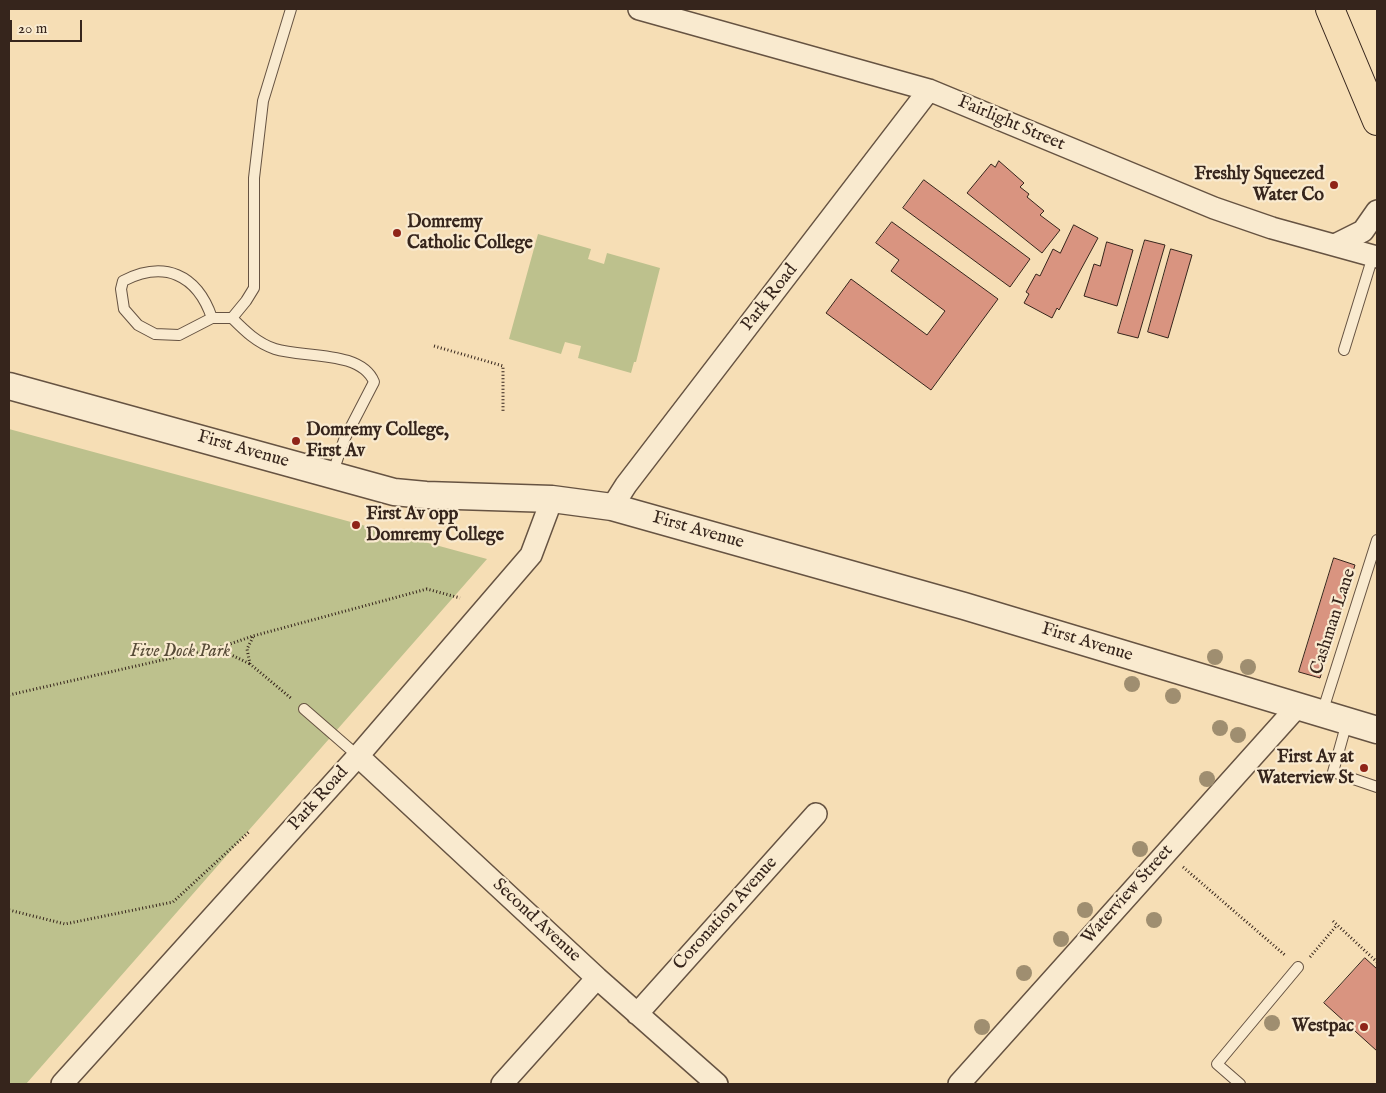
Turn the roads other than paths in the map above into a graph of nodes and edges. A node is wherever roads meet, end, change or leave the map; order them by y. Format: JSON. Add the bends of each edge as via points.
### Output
{"nodes":[{"id":1,"x":291,"y":9,"type":"edge"},
{"id":2,"x":639,"y":9,"type":"edge"},
{"id":3,"x":1330,"y":9,"type":"edge"},
{"id":4,"x":929,"y":90,"type":"junction"},
{"id":5,"x":1377,"y":121,"type":"edge"},
{"id":6,"x":1377,"y":211,"type":"edge"},
{"id":7,"x":1335,"y":246,"type":"junction"},
{"id":8,"x":1375,"y":256,"type":"edge"},
{"id":9,"x":212,"y":318,"type":"junction"},
{"id":10,"x":232,"y":318,"type":"junction"},
{"id":11,"x":1344,"y":350,"type":"dead end"},
{"id":12,"x":9,"y":386,"type":"edge"},
{"id":13,"x":332,"y":476,"type":"junction"},
{"id":14,"x":552,"y":499,"type":"junction"},
{"id":15,"x":612,"y":507,"type":"junction"},
{"id":16,"x":1377,"y":540,"type":"edge"},
{"id":17,"x":1297,"y":707,"type":"junction"},
{"id":18,"x":304,"y":709,"type":"road end"},
{"id":19,"x":1322,"y":713,"type":"junction"},
{"id":20,"x":1348,"y":721,"type":"junction"},
{"id":21,"x":1377,"y":730,"type":"edge"},
{"id":22,"x":358,"y":756,"type":"junction"},
{"id":23,"x":1377,"y":787,"type":"edge"},
{"id":24,"x":816,"y":814,"type":"dead end"},
{"id":25,"x":1298,"y":967,"type":"road end"},
{"id":26,"x":597,"y":978,"type":"junction"},
{"id":27,"x":637,"y":1014,"type":"junction"},
{"id":28,"x":62,"y":1084,"type":"edge"},
{"id":29,"x":502,"y":1084,"type":"edge"},
{"id":30,"x":717,"y":1084,"type":"edge"},
{"id":31,"x":960,"y":1084,"type":"edge"},
{"id":32,"x":1240,"y":1084,"type":"edge"}],
"edges":[{"from":1,"to":10,"type":"lane","via":[[263,101],[254,178],[254,288]]},
{"from":2,"to":4,"type":"street","name":"Fairlight Street"},
{"from":3,"to":5,"type":"main road"},
{"from":4,"to":7,"type":"street","name":"Fairlight Street","via":[[1214,208]]},
{"from":4,"to":15,"type":"street","name":"Park Road"},
{"from":6,"to":7,"type":"street","via":[[1362,231]]},
{"from":7,"to":8,"type":"street","name":"Fairlight Street"},
{"from":8,"to":11,"type":"lane"},
{"from":9,"to":9,"type":"lane","via":[[179,335],[155,334],[138,325],[124,309],[123,281],[138,273],[162,271],[181,275],[198,288]]},
{"from":9,"to":10,"type":"lane"},
{"from":10,"to":13,"type":"lane","via":[[253,338],[276,349],[354,363],[370,372],[374,382],[344,440]]},
{"from":12,"to":13,"type":"street","name":"First Avenue"},
{"from":13,"to":14,"type":"street","name":"First Avenue","via":[[394,492]]},
{"from":14,"to":15,"type":"street","name":"First Avenue"},
{"from":14,"to":22,"type":"street","name":"Park Road","via":[[531,555]]},
{"from":15,"to":17,"type":"street","name":"First Avenue","via":[[964,606]]},
{"from":16,"to":19,"type":"lane","name":"Cashman Lane"},
{"from":17,"to":19,"type":"street","name":"First Avenue"},
{"from":17,"to":31,"type":"street","name":"Waterview Street"},
{"from":18,"to":22,"type":"lane"},
{"from":19,"to":20,"type":"street","name":"First Avenue"},
{"from":20,"to":21,"type":"street","name":"First Avenue"},
{"from":20,"to":23,"type":"lane","via":[[1332,772]]},
{"from":22,"to":26,"type":"street","name":"Second Avenue"},
{"from":22,"to":28,"type":"street","name":"Park Road"},
{"from":24,"to":27,"type":"street","name":"Coronation Avenue"},
{"from":25,"to":32,"type":"lane","via":[[1217,1064]]},
{"from":26,"to":27,"type":"street","name":"Second Avenue"},
{"from":26,"to":29,"type":"street"},
{"from":27,"to":30,"type":"street","name":"Second Avenue"}]}
